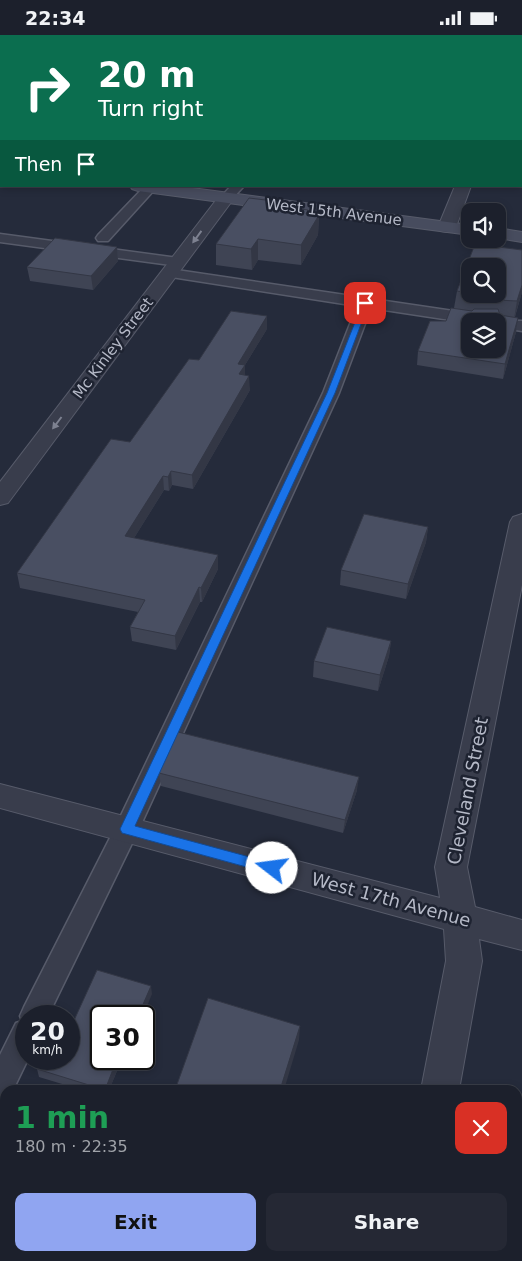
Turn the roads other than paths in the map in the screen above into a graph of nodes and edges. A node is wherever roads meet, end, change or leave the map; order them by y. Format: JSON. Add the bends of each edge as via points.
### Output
{"nodes":[{"id":1,"x":144,"y":187,"type":"edge"},
{"id":2,"x":463,"y":187,"type":"edge"},
{"id":3,"x":232,"y":192,"type":"edge"},
{"id":4,"x":448,"y":227,"type":"junction"},
{"id":5,"x":461,"y":229,"type":"edge"},
{"id":6,"x":506,"y":234,"type":"edge"},
{"id":7,"x":522,"y":237,"type":"edge"},
{"id":8,"x":0,"y":238,"type":"edge"},
{"id":9,"x":103,"y":238,"type":"dead end"},
{"id":10,"x":174,"y":268,"type":"junction"},
{"id":11,"x":365,"y":303,"type":"junction"},
{"id":12,"x":461,"y":317,"type":"edge"},
{"id":13,"x":506,"y":324,"type":"edge"},
{"id":14,"x":522,"y":327,"type":"edge"},
{"id":15,"x":0,"y":498,"type":"edge"},
{"id":16,"x":522,"y":522,"type":"edge"},
{"id":17,"x":0,"y":796,"type":"edge"},
{"id":18,"x":127,"y":829,"type":"junction"},
{"id":19,"x":460,"y":918,"type":"junction"},
{"id":20,"x":522,"y":935,"type":"edge"},
{"id":21,"x":39,"y":1005,"type":"edge"},
{"id":22,"x":15,"y":1055,"type":"edge"},
{"id":23,"x":0,"y":1085,"type":"edge"},
{"id":24,"x":441,"y":1085,"type":"edge"}],
"edges":[{"from":1,"to":3,"type":"main road","name":"West 15th Avenue"},
{"from":1,"to":9,"type":"lane"},
{"from":2,"to":4,"type":"street"},
{"from":3,"to":4,"type":"main road","name":"West 15th Avenue"},
{"from":3,"to":10,"type":"street","name":"Mc Kinley Street","one_way":true},
{"from":4,"to":5,"type":"main road","name":"West 15th Avenue"},
{"from":6,"to":7,"type":"main road"},
{"from":8,"to":10,"type":"lane"},
{"from":10,"to":11,"type":"lane"},
{"from":10,"to":15,"type":"street","name":"Mc Kinley Street","one_way":true},
{"from":11,"to":12,"type":"lane"},
{"from":11,"to":18,"type":"lane","via":[[331,393]]},
{"from":13,"to":14,"type":"lane"},
{"from":16,"to":19,"type":"street","name":"Cleveland Street","via":[[451,867]]},
{"from":17,"to":18,"type":"street","name":"West 17th Avenue"},
{"from":18,"to":19,"type":"street","name":"West 17th Avenue"},
{"from":18,"to":21,"type":"lane"},
{"from":19,"to":20,"type":"street","name":"West 17th Avenue"},
{"from":19,"to":24,"type":"street","name":"Cleveland Street","via":[[464,961]]},
{"from":22,"to":23,"type":"lane"}]}
